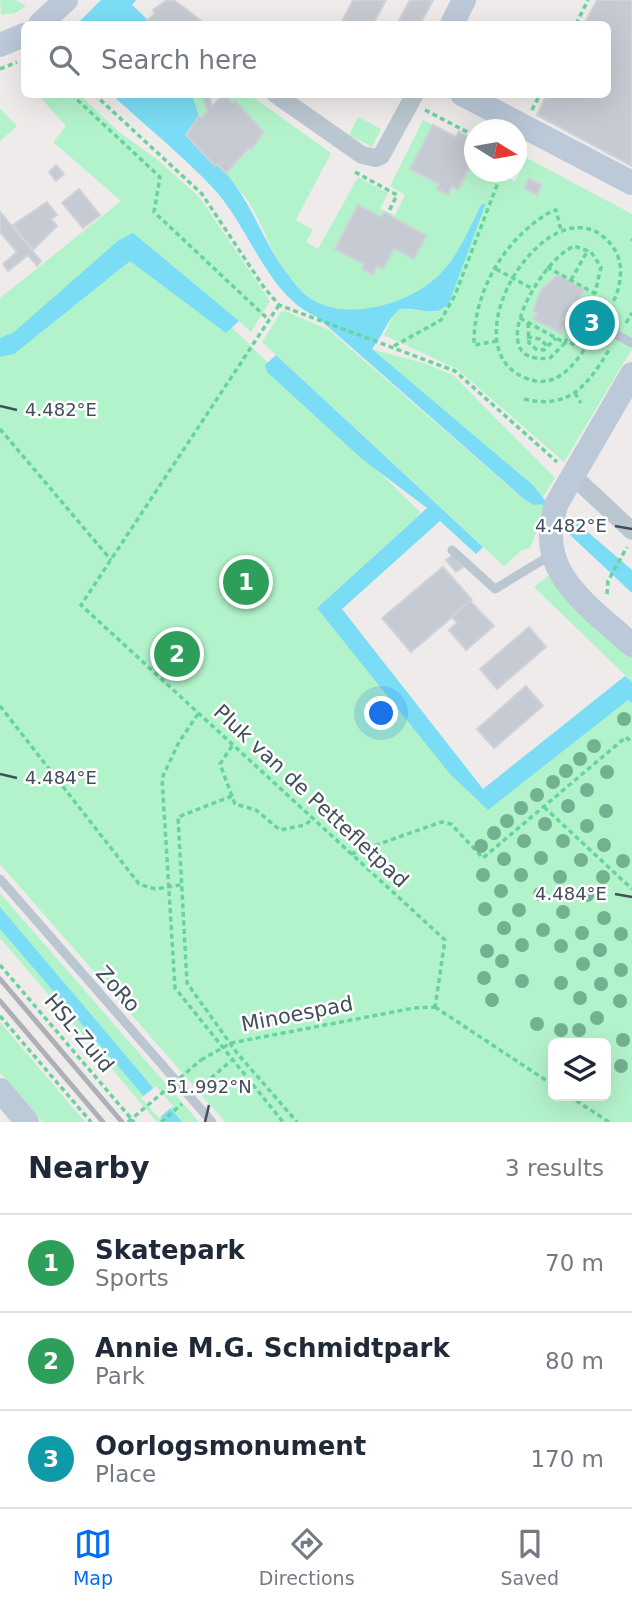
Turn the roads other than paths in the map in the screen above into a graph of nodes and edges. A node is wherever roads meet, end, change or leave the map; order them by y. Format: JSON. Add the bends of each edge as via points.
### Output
{"nodes":[{"id":1,"x":464,"y":0,"type":"edge"},
{"id":2,"x":454,"y":21,"type":"edge"},
{"id":3,"x":21,"y":36,"type":"edge"},
{"id":4,"x":0,"y":45,"type":"edge"},
{"id":5,"x":281,"y":98,"type":"edge"},
{"id":6,"x":470,"y":98,"type":"edge"},
{"id":7,"x":413,"y":99,"type":"edge"},
{"id":8,"x":632,"y":183,"type":"edge"},
{"id":9,"x":616,"y":335,"type":"junction"},
{"id":10,"x":632,"y":343,"type":"edge"},
{"id":11,"x":632,"y":374,"type":"edge"},
{"id":12,"x":572,"y":475,"type":"junction"},
{"id":13,"x":632,"y":531,"type":"edge"},
{"id":14,"x":453,"y":550,"type":"dead end"},
{"id":15,"x":551,"y":555,"type":"junction"},
{"id":16,"x":632,"y":645,"type":"edge"},
{"id":17,"x":0,"y":879,"type":"edge"},
{"id":18,"x":0,"y":1090,"type":"edge"},
{"id":19,"x":27,"y":1122,"type":"edge"},
{"id":20,"x":212,"y":1122,"type":"edge"}],
"edges":[{"from":1,"to":2,"type":"street"},
{"from":3,"to":4,"type":"street"},
{"from":5,"to":7,"type":"street","via":[[368,158],[381,156]]},
{"from":6,"to":8,"type":"street"},
{"from":9,"to":9,"type":"lane","via":[[609,314],[599,308],[587,306],[574,312],[576,327],[584,335],[595,341]]},
{"from":9,"to":10,"type":"lane"},
{"from":11,"to":12,"type":"street"},
{"from":12,"to":13,"type":"street"},
{"from":12,"to":15,"type":"street","via":[[553,513]]},
{"from":14,"to":15,"type":"lane","via":[[495,589]]},
{"from":15,"to":16,"type":"street","via":[[572,589]]},
{"from":17,"to":20,"type":"lane","name":"ZoRo"},
{"from":18,"to":19,"type":"street"}]}
